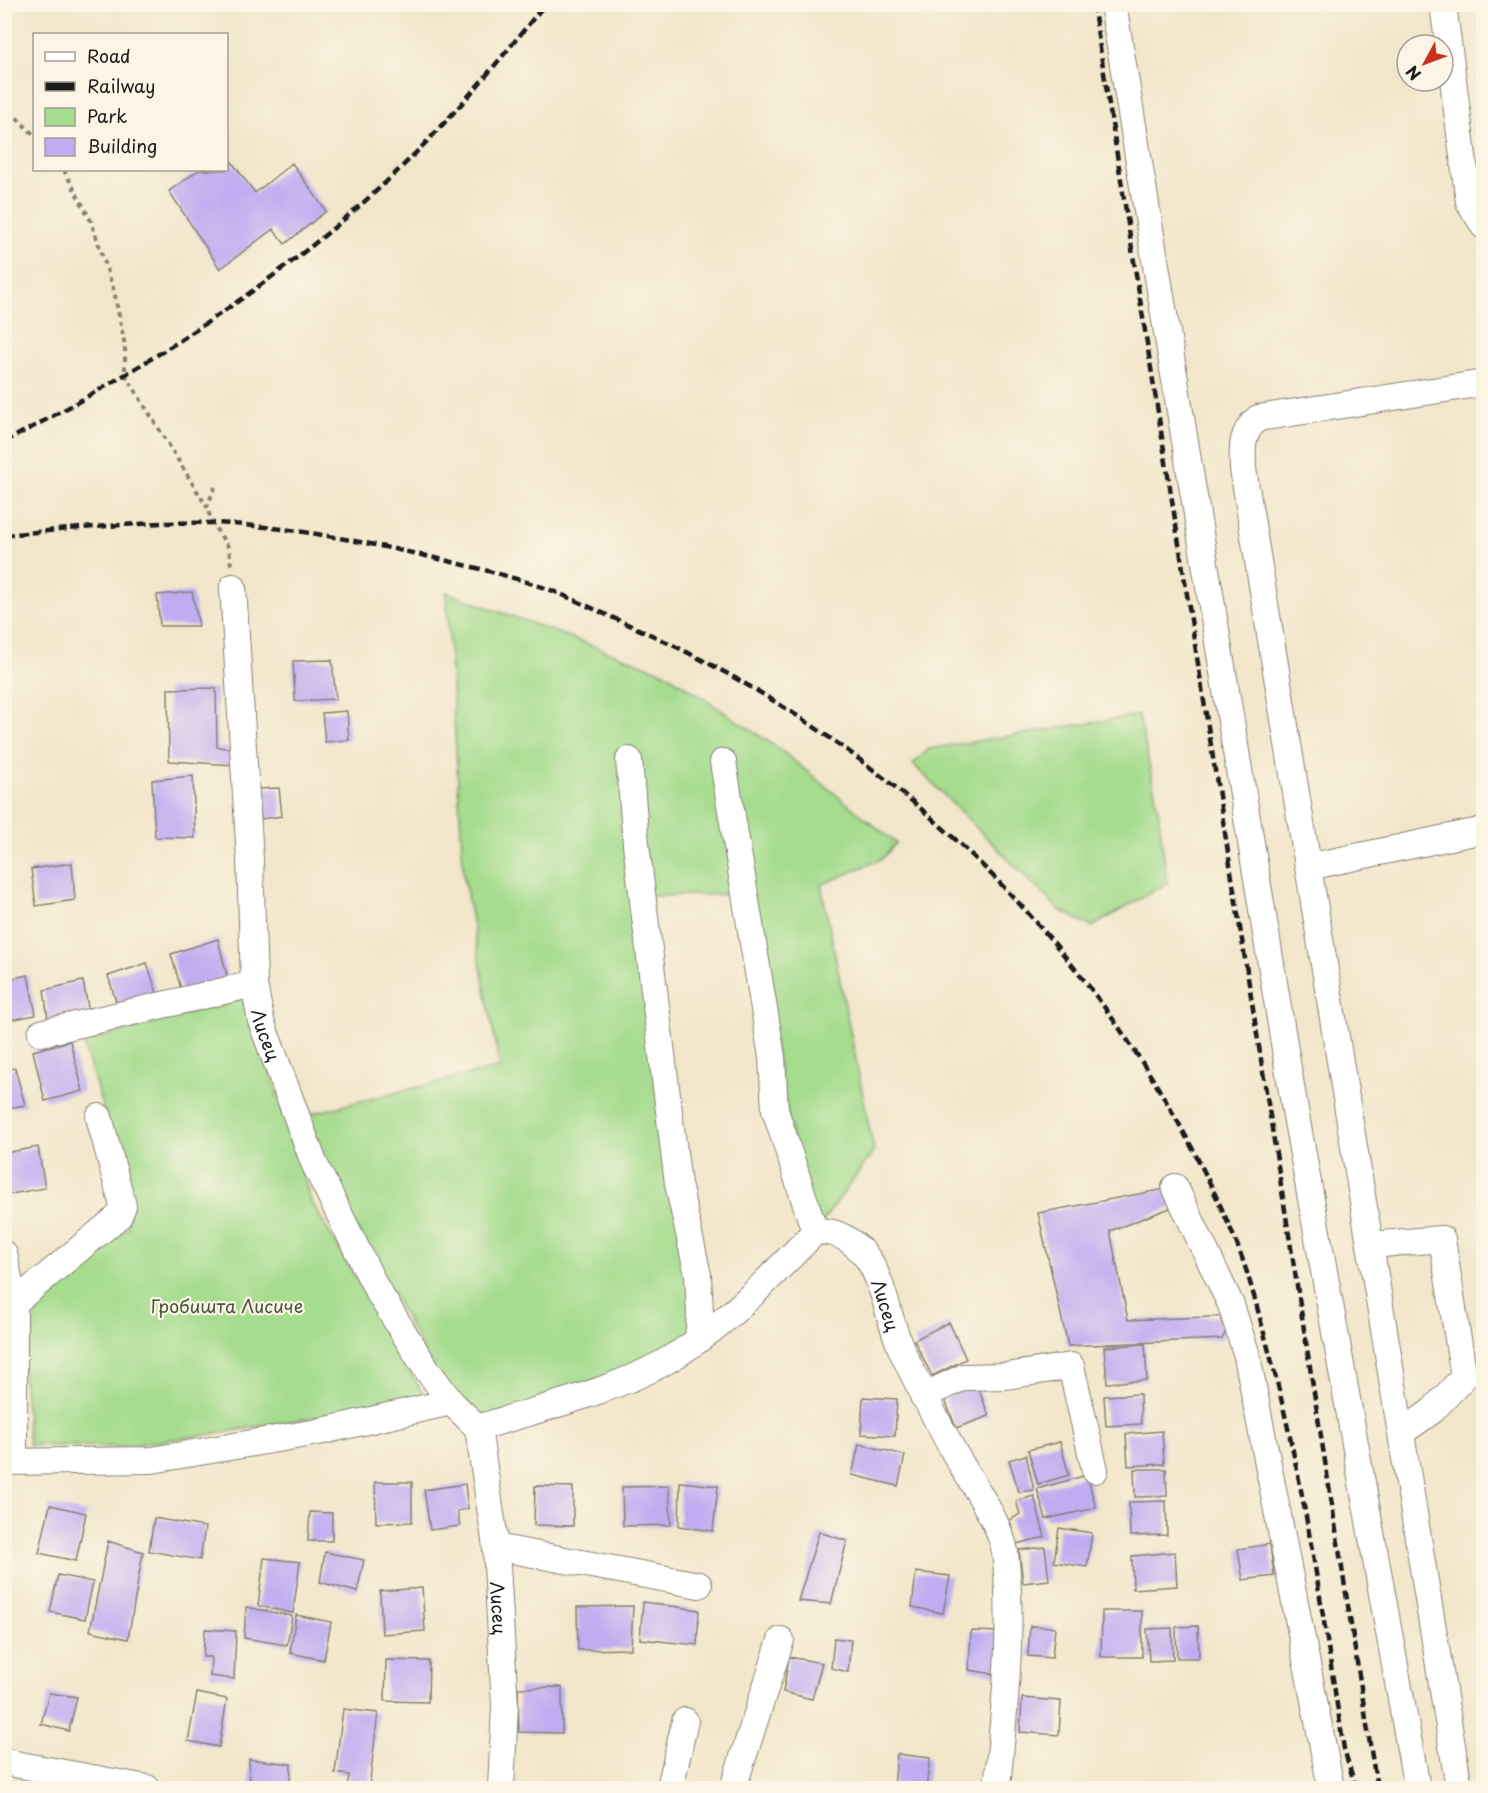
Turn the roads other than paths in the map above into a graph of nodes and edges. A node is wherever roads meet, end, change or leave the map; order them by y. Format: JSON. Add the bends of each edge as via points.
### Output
{"nodes":[{"id":1,"x":1113,"y":4,"type":"edge"},
{"id":2,"x":1443,"y":4,"type":"edge"},
{"id":3,"x":1484,"y":226,"type":"edge"},
{"id":4,"x":1484,"y":383,"type":"edge"},
{"id":5,"x":233,"y":586,"type":"road end"},
{"id":6,"x":629,"y":760,"type":"dead end"},
{"id":7,"x":723,"y":762,"type":"dead end"},
{"id":8,"x":1484,"y":831,"type":"edge"},
{"id":9,"x":1308,"y":867,"type":"junction"},
{"id":10,"x":254,"y":984,"type":"junction"},
{"id":11,"x":41,"y":1033,"type":"dead end"},
{"id":12,"x":99,"y":1117,"type":"dead end"},
{"id":13,"x":1175,"y":1187,"type":"dead end"},
{"id":14,"x":815,"y":1232,"type":"junction"},
{"id":15,"x":1370,"y":1245,"type":"junction"},
{"id":16,"x":4,"y":1254,"type":"edge"},
{"id":17,"x":14,"y":1303,"type":"junction"},
{"id":18,"x":698,"y":1340,"type":"junction"},
{"id":19,"x":923,"y":1396,"type":"junction"},
{"id":20,"x":451,"y":1402,"type":"junction"},
{"id":21,"x":478,"y":1428,"type":"junction"},
{"id":22,"x":1401,"y":1433,"type":"junction"},
{"id":23,"x":9,"y":1462,"type":"edge"},
{"id":24,"x":1095,"y":1470,"type":"dead end"},
{"id":25,"x":496,"y":1547,"type":"junction"},
{"id":26,"x":699,"y":1585,"type":"dead end"},
{"id":27,"x":781,"y":1640,"type":"dead end"},
{"id":28,"x":686,"y":1721,"type":"dead end"},
{"id":29,"x":4,"y":1762,"type":"edge"},
{"id":30,"x":147,"y":1788,"type":"edge"},
{"id":31,"x":501,"y":1788,"type":"edge"},
{"id":32,"x":670,"y":1788,"type":"edge"},
{"id":33,"x":733,"y":1788,"type":"edge"},
{"id":34,"x":997,"y":1788,"type":"edge"},
{"id":35,"x":1331,"y":1788,"type":"edge"},
{"id":36,"x":1417,"y":1788,"type":"edge"},
{"id":37,"x":1459,"y":1788,"type":"edge"}],
"edges":[{"from":1,"to":36,"type":"street","via":[[1295,1110]]},
{"from":2,"to":3,"type":"street","via":[[1469,202]]},
{"from":4,"to":9,"type":"street","via":[[1258,418],[1249,425],[1242,441],[1243,469]]},
{"from":5,"to":10,"type":"street","name":"Лисец"},
{"from":6,"to":18,"type":"street","via":[[678,1184],[698,1275]]},
{"from":7,"to":14,"type":"street","via":[[772,1057],[775,1110]]},
{"from":8,"to":9,"type":"street"},
{"from":9,"to":15,"type":"street"},
{"from":10,"to":11,"type":"street"},
{"from":10,"to":20,"type":"street","name":"Лисец","via":[[261,1021],[330,1200],[377,1290]]},
{"from":12,"to":17,"type":"street","via":[[123,1206],[119,1216]]},
{"from":13,"to":35,"type":"street","via":[[1231,1305],[1247,1356]]},
{"from":14,"to":18,"type":"street","via":[[754,1293]]},
{"from":14,"to":19,"type":"street","name":"Лисец","via":[[827,1230],[845,1238],[869,1261],[892,1331]]},
{"from":15,"to":22,"type":"street"},
{"from":15,"to":22,"type":"street","via":[[1442,1239],[1464,1377],[1432,1411]]},
{"from":16,"to":17,"type":"street"},
{"from":17,"to":23,"type":"street"},
{"from":18,"to":21,"type":"street","via":[[662,1363],[617,1383]]},
{"from":19,"to":24,"type":"street","via":[[964,1377],[1006,1376],[1071,1366]]},
{"from":19,"to":34,"type":"street","name":"Лисец","via":[[990,1513],[1005,1549],[1009,1622]]},
{"from":20,"to":21,"type":"street","name":"Лисец"},
{"from":20,"to":23,"type":"street","via":[[318,1432],[152,1460]]},
{"from":21,"to":25,"type":"street","name":"Лисец"},
{"from":22,"to":37,"type":"street"},
{"from":25,"to":26,"type":"street"},
{"from":25,"to":31,"type":"street","name":"Лисец","via":[[505,1706]]},
{"from":27,"to":33,"type":"street"},
{"from":28,"to":32,"type":"street"},
{"from":29,"to":30,"type":"street"}]}
